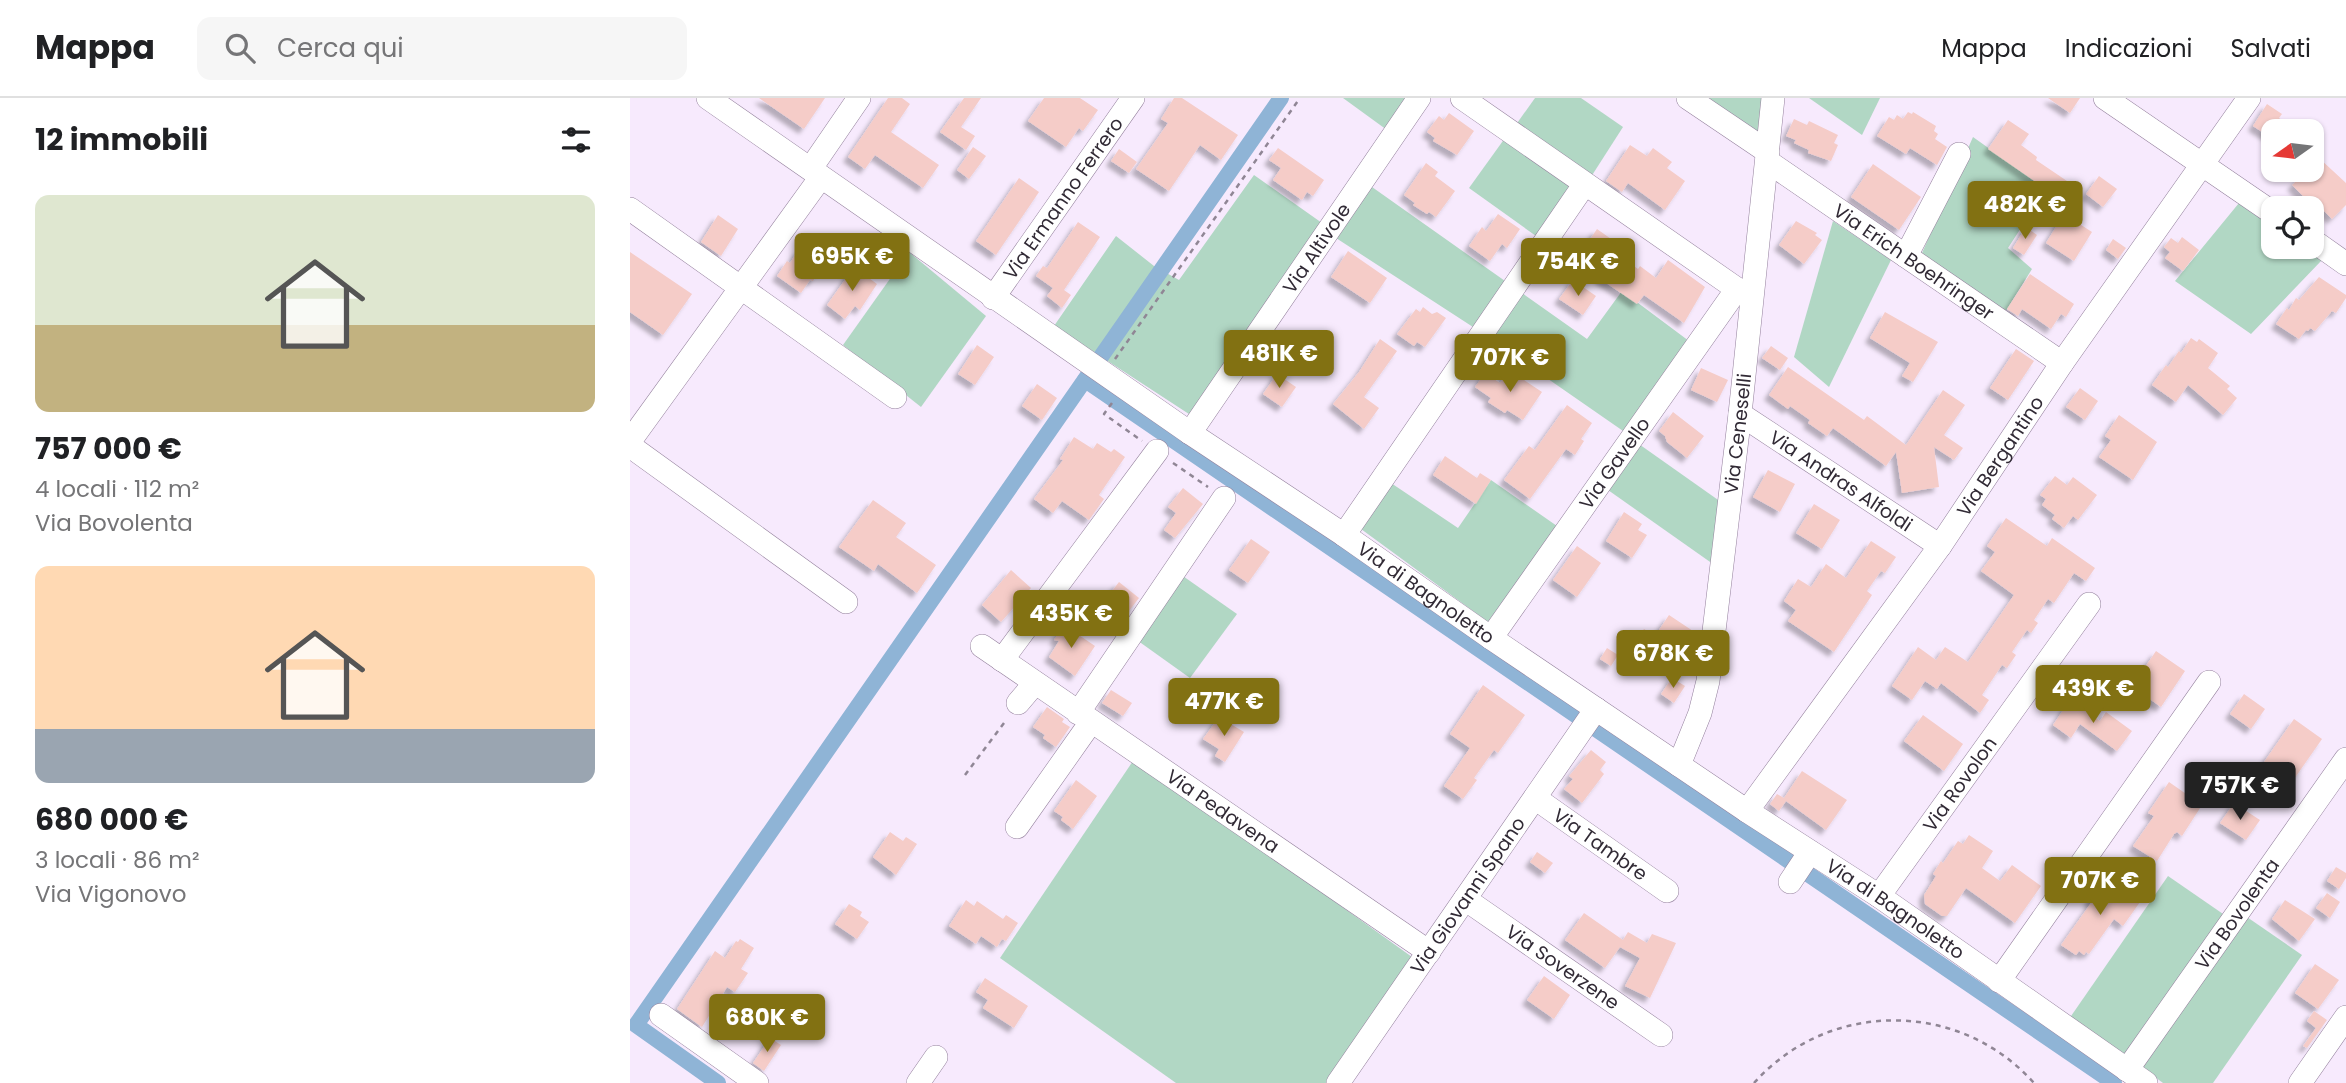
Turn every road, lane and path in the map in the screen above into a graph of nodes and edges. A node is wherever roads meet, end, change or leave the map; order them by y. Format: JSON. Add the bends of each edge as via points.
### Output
{"nodes":[{"id":1,"x":708,"y":98,"type":"edge"},
{"id":2,"x":859,"y":98,"type":"edge"},
{"id":3,"x":1133,"y":98,"type":"edge"},
{"id":4,"x":1300,"y":98,"type":"edge"},
{"id":5,"x":1419,"y":98,"type":"edge"},
{"id":6,"x":1462,"y":98,"type":"edge"},
{"id":7,"x":1688,"y":98,"type":"edge"},
{"id":8,"x":1773,"y":98,"type":"edge"},
{"id":9,"x":2105,"y":98,"type":"edge"},
{"id":10,"x":2249,"y":98,"type":"edge"},
{"id":11,"x":1959,"y":154,"type":"dead end"},
{"id":12,"x":1767,"y":156,"type":"junction"},
{"id":13,"x":2202,"y":164,"type":"junction"},
{"id":14,"x":816,"y":173,"type":"junction"},
{"id":15,"x":1584,"y":185,"type":"junction"},
{"id":16,"x":2261,"y":205,"type":"edge"},
{"id":17,"x":630,"y":209,"type":"edge"},
{"id":18,"x":2324,"y":248,"type":"edge"},
{"id":19,"x":1906,"y":257,"type":"junction"},
{"id":20,"x":2346,"y":264,"type":"edge"},
{"id":21,"x":740,"y":288,"type":"junction"},
{"id":22,"x":1745,"y":291,"type":"junction"},
{"id":23,"x":993,"y":298,"type":"junction"},
{"id":24,"x":2062,"y":363,"type":"junction"},
{"id":25,"x":1113,"y":370,"type":"junction"},
{"id":26,"x":895,"y":397,"type":"dead end"},
{"id":27,"x":1108,"y":408,"type":"dead end"},
{"id":28,"x":1104,"y":414,"type":"dead end"},
{"id":29,"x":1740,"y":414,"type":"junction"},
{"id":30,"x":1190,"y":433,"type":"junction"},
{"id":31,"x":630,"y":444,"type":"edge"},
{"id":32,"x":1157,"y":451,"type":"dead end"},
{"id":33,"x":1224,"y":498,"type":"dead end"},
{"id":34,"x":1344,"y":535,"type":"junction"},
{"id":35,"x":1940,"y":546,"type":"junction"},
{"id":36,"x":846,"y":602,"type":"dead end"},
{"id":37,"x":2089,"y":604,"type":"dead end"},
{"id":38,"x":1491,"y":638,"type":"junction"},
{"id":39,"x":982,"y":646,"type":"dead end"},
{"id":40,"x":1002,"y":660,"type":"junction"},
{"id":41,"x":2209,"y":682,"type":"dead end"},
{"id":42,"x":1035,"y":683,"type":"junction"},
{"id":43,"x":1018,"y":703,"type":"joint"},
{"id":44,"x":1084,"y":718,"type":"junction"},
{"id":45,"x":1590,"y":719,"type":"junction"},
{"id":46,"x":2346,"y":759,"type":"edge"},
{"id":47,"x":1679,"y":765,"type":"junction"},
{"id":48,"x":965,"y":775,"type":"dead end"},
{"id":49,"x":1535,"y":798,"type":"junction"},
{"id":50,"x":1746,"y":811,"type":"junction"},
{"id":51,"x":1017,"y":827,"type":"dead end"},
{"id":52,"x":1667,"y":891,"type":"dead end"},
{"id":53,"x":1879,"y":896,"type":"junction"},
{"id":54,"x":1465,"y":899,"type":"junction"},
{"id":55,"x":1429,"y":952,"type":"junction"},
{"id":56,"x":1999,"y":981,"type":"junction"},
{"id":57,"x":661,"y":1015,"type":"dead end"},
{"id":58,"x":2346,"y":1017,"type":"edge"},
{"id":59,"x":1661,"y":1035,"type":"dead end"},
{"id":60,"x":936,"y":1057,"type":"dead end"},
{"id":61,"x":2136,"y":1077,"type":"edge"},
{"id":62,"x":757,"y":1083,"type":"edge"},
{"id":63,"x":918,"y":1083,"type":"edge"},
{"id":64,"x":1338,"y":1083,"type":"edge"},
{"id":65,"x":1754,"y":1083,"type":"edge"},
{"id":66,"x":2034,"y":1083,"type":"edge"},
{"id":67,"x":2300,"y":1083,"type":"edge"}],
"edges":[{"from":1,"to":14,"type":"street","name":"Via di Bagnoletto"},
{"from":2,"to":14,"type":"street"},
{"from":3,"to":23,"type":"street","name":"Via Ermanno Ferrero"},
{"from":4,"to":25,"type":"path"},
{"from":5,"to":30,"type":"street","name":"Via Altivole"},
{"from":6,"to":15,"type":"street"},
{"from":7,"to":12,"type":"street","name":"Via Erich Boehringer"},
{"from":8,"to":12,"type":"street","name":"Via Ceneselli"},
{"from":9,"to":13,"type":"street"},
{"from":10,"to":13,"type":"street","name":"Via Bergantino"},
{"from":11,"to":19,"type":"street"},
{"from":12,"to":19,"type":"street","name":"Via Erich Boehringer"},
{"from":12,"to":22,"type":"street","name":"Via Ceneselli"},
{"from":13,"to":16,"type":"street"},
{"from":13,"to":24,"type":"street","name":"Via Bergantino"},
{"from":14,"to":21,"type":"street"},
{"from":14,"to":23,"type":"street","name":"Via di Bagnoletto"},
{"from":15,"to":22,"type":"street"},
{"from":15,"to":34,"type":"street"},
{"from":17,"to":21,"type":"street"},
{"from":18,"to":20,"type":"street"},
{"from":19,"to":24,"type":"street","name":"Via Erich Boehringer"},
{"from":21,"to":26,"type":"street"},
{"from":21,"to":31,"type":"street"},
{"from":22,"to":29,"type":"street","name":"Via Ceneselli"},
{"from":22,"to":38,"type":"street","name":"Via Gavello"},
{"from":23,"to":25,"type":"street","name":"Via di Bagnoletto","via":[[1088,363]]},
{"from":24,"to":35,"type":"street","name":"Via Bergantino"},
{"from":25,"to":30,"type":"street","name":"Via di Bagnoletto"},
{"from":27,"to":28,"type":"path"},
{"from":29,"to":35,"type":"street","name":"Via Andras Alfoldi"},
{"from":29,"to":47,"type":"street","name":"Via Ceneselli","via":[[1708,681]]},
{"from":30,"to":34,"type":"street","name":"Via di Bagnoletto"},
{"from":31,"to":36,"type":"street"},
{"from":32,"to":40,"type":"street"},
{"from":33,"to":44,"type":"street"},
{"from":34,"to":38,"type":"street","name":"Via di Bagnoletto"},
{"from":35,"to":50,"type":"street","name":"Via Bergantino"},
{"from":37,"to":53,"type":"street","name":"Via Rovolon"},
{"from":38,"to":45,"type":"street","name":"Via di Bagnoletto"},
{"from":39,"to":40,"type":"street","name":"Via Pedavena"},
{"from":40,"to":42,"type":"street","name":"Via Pedavena"},
{"from":41,"to":56,"type":"street"},
{"from":42,"to":43,"type":"street"},
{"from":42,"to":44,"type":"street","name":"Via Pedavena"},
{"from":43,"to":48,"type":"path"},
{"from":44,"to":51,"type":"street"},
{"from":44,"to":55,"type":"street","name":"Via Pedavena"},
{"from":45,"to":47,"type":"street","name":"Via di Bagnoletto"},
{"from":45,"to":49,"type":"street","name":"Via Giovanni Spano"},
{"from":46,"to":61,"type":"street","name":"Via Bovolenta"},
{"from":47,"to":50,"type":"street","name":"Via di Bagnoletto"},
{"from":49,"to":52,"type":"street","name":"Via Tambre"},
{"from":49,"to":54,"type":"street","name":"Via Giovanni Spano"},
{"from":50,"to":53,"type":"street","name":"Via di Bagnoletto","via":[[1800,866]]},
{"from":53,"to":56,"type":"street","name":"Via di Bagnoletto"},
{"from":54,"to":55,"type":"street","name":"Via Giovanni Spano"},
{"from":54,"to":59,"type":"street","name":"Via Soverzene"},
{"from":55,"to":64,"type":"street","name":"Via Giovanni Spano"},
{"from":56,"to":61,"type":"street","name":"Via di Bagnoletto"},
{"from":57,"to":62,"type":"street"},
{"from":58,"to":67,"type":"street"},
{"from":60,"to":63,"type":"street"},
{"from":65,"to":66,"type":"path","via":[[1801,1044],[1842,1028],[1891,1020],[1935,1024],[1979,1039],[2010,1059]]}]}
